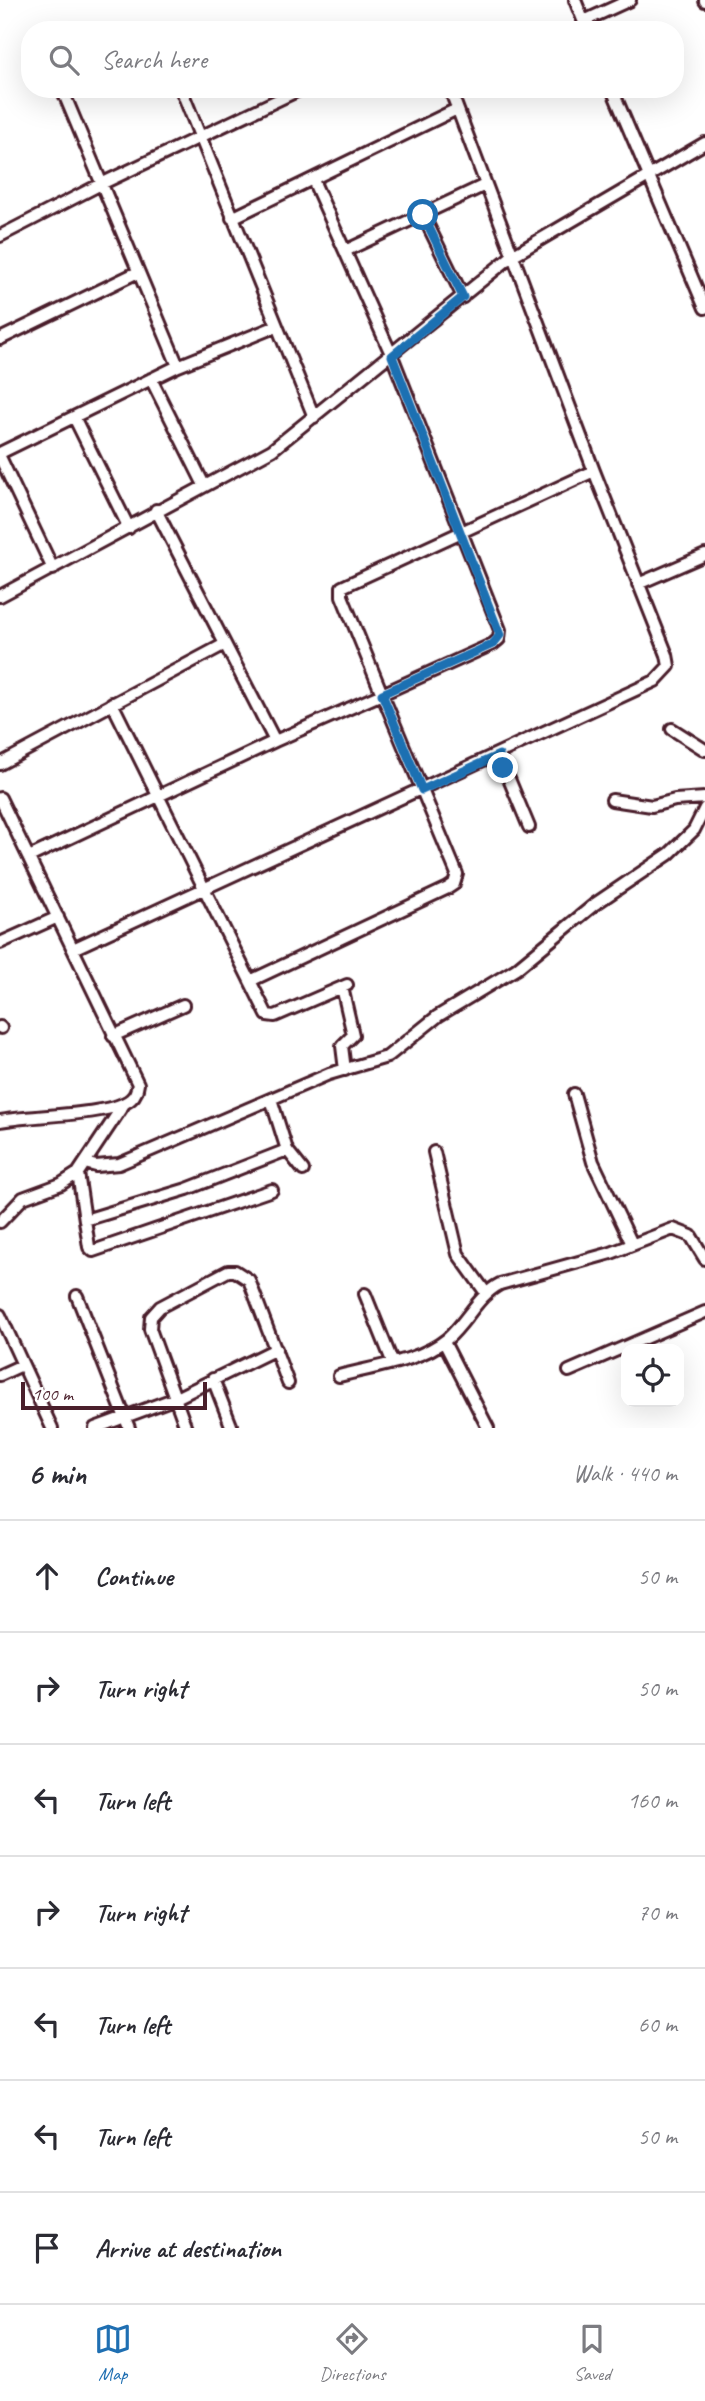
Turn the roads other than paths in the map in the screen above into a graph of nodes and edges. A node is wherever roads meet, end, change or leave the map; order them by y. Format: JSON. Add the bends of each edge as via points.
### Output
{"nodes":[{"id":1,"x":575,"y":0,"type":"edge"},
{"id":2,"x":630,"y":0,"type":"edge"},
{"id":3,"x":583,"y":21,"type":"edge"},
{"id":4,"x":592,"y":21,"type":"edge"},
{"id":5,"x":66,"y":98,"type":"edge"},
{"id":6,"x":184,"y":98,"type":"edge"},
{"id":7,"x":283,"y":98,"type":"edge"},
{"id":8,"x":453,"y":98,"type":"edge"},
{"id":9,"x":616,"y":98,"type":"edge"},
{"id":10,"x":457,"y":109,"type":"junction"},
{"id":11,"x":199,"y":138,"type":"junction"},
{"id":12,"x":705,"y":143,"type":"edge"},
{"id":13,"x":648,"y":176,"type":"junction"},
{"id":14,"x":313,"y":180,"type":"junction"},
{"id":15,"x":101,"y":184,"type":"junction"},
{"id":16,"x":485,"y":185,"type":"junction"},
{"id":17,"x":423,"y":215,"type":"junction"},
{"id":18,"x":232,"y":218,"type":"junction"},
{"id":19,"x":0,"y":236,"type":"edge"},
{"id":20,"x":345,"y":251,"type":"junction"},
{"id":21,"x":512,"y":256,"type":"junction"},
{"id":22,"x":138,"y":272,"type":"junction"},
{"id":23,"x":463,"y":297,"type":"junction"},
{"id":24,"x":704,"y":302,"type":"edge"},
{"id":25,"x":277,"y":326,"type":"junction"},
{"id":26,"x":0,"y":339,"type":"edge"},
{"id":27,"x":392,"y":356,"type":"junction"},
{"id":28,"x":178,"y":366,"type":"junction"},
{"id":29,"x":151,"y":379,"type":"junction"},
{"id":30,"x":74,"y":417,"type":"junction"},
{"id":31,"x":314,"y":417,"type":"junction"},
{"id":32,"x":0,"y":455,"type":"edge"},
{"id":33,"x":594,"y":471,"type":"junction"},
{"id":34,"x":204,"y":485,"type":"junction"},
{"id":35,"x":156,"y":510,"type":"junction"},
{"id":36,"x":129,"y":528,"type":"junction"},
{"id":37,"x":460,"y":535,"type":"junction"},
{"id":38,"x":705,"y":555,"type":"edge"},
{"id":39,"x":54,"y":569,"type":"junction"},
{"id":40,"x":638,"y":584,"type":"junction"},
{"id":41,"x":0,"y":596,"type":"edge"},
{"id":42,"x":225,"y":643,"type":"junction"},
{"id":43,"x":382,"y":694,"type":"junction"},
{"id":44,"x":112,"y":703,"type":"junction"},
{"id":45,"x":672,"y":729,"type":"dead end"},
{"id":46,"x":275,"y":741,"type":"junction"},
{"id":47,"x":705,"y":750,"type":"edge"},
{"id":48,"x":499,"y":755,"type":"junction"},
{"id":49,"x":0,"y":764,"type":"edge"},
{"id":50,"x":422,"y":790,"type":"junction"},
{"id":51,"x":160,"y":796,"type":"junction"},
{"id":52,"x":0,"y":798,"type":"edge"},
{"id":53,"x":705,"y":798,"type":"edge"},
{"id":54,"x":612,"y":800,"type":"dead end"},
{"id":55,"x":705,"y":808,"type":"edge"},
{"id":56,"x":528,"y":827,"type":"dead end"},
{"id":57,"x":29,"y":858,"type":"junction"},
{"id":58,"x":206,"y":890,"type":"junction"},
{"id":59,"x":58,"y":917,"type":"junction"},
{"id":60,"x":0,"y":943,"type":"edge"},
{"id":61,"x":74,"y":949,"type":"junction"},
{"id":62,"x":250,"y":981,"type":"junction"},
{"id":63,"x":183,"y":1005,"type":"dead end"},
{"id":64,"x":113,"y":1037,"type":"junction"},
{"id":65,"x":345,"y":1070,"type":"junction"},
{"id":66,"x":574,"y":1094,"type":"dead end"},
{"id":67,"x":271,"y":1099,"type":"junction"},
{"id":68,"x":124,"y":1104,"type":"junction"},
{"id":69,"x":0,"y":1121,"type":"edge"},
{"id":70,"x":287,"y":1150,"type":"junction"},
{"id":71,"x":434,"y":1152,"type":"dead end"},
{"id":72,"x":85,"y":1163,"type":"junction"},
{"id":73,"x":303,"y":1170,"type":"dead end"},
{"id":74,"x":78,"y":1173,"type":"junction"},
{"id":75,"x":272,"y":1190,"type":"dead end"},
{"id":76,"x":85,"y":1220,"type":"junction"},
{"id":77,"x":0,"y":1222,"type":"edge"},
{"id":78,"x":632,"y":1244,"type":"junction"},
{"id":79,"x":705,"y":1259,"type":"edge"},
{"id":80,"x":486,"y":1293,"type":"junction"},
{"id":81,"x":365,"y":1294,"type":"dead end"},
{"id":82,"x":77,"y":1296,"type":"dead end"},
{"id":83,"x":705,"y":1312,"type":"edge"},
{"id":84,"x":0,"y":1315,"type":"edge"},
{"id":85,"x":444,"y":1342,"type":"junction"},
{"id":86,"x":276,"y":1349,"type":"junction"},
{"id":87,"x":392,"y":1362,"type":"junction"},
{"id":88,"x":22,"y":1365,"type":"junction"},
{"id":89,"x":569,"y":1371,"type":"dead end"},
{"id":90,"x":0,"y":1375,"type":"edge"},
{"id":91,"x":340,"y":1376,"type":"dead end"},
{"id":92,"x":213,"y":1379,"type":"junction"},
{"id":93,"x":288,"y":1383,"type":"dead end"},
{"id":94,"x":176,"y":1398,"type":"junction"},
{"id":95,"x":123,"y":1417,"type":"junction"},
{"id":96,"x":52,"y":1428,"type":"edge"},
{"id":97,"x":95,"y":1428,"type":"edge"},
{"id":98,"x":129,"y":1428,"type":"edge"},
{"id":99,"x":186,"y":1428,"type":"edge"},
{"id":100,"x":232,"y":1428,"type":"edge"},
{"id":101,"x":488,"y":1428,"type":"edge"}],
"edges":[{"from":1,"to":3,"type":"street"},
{"from":2,"to":4,"type":"street"},
{"from":5,"to":15,"type":"street"},
{"from":6,"to":11,"type":"street"},
{"from":7,"to":11,"type":"street"},
{"from":8,"to":10,"type":"street"},
{"from":9,"to":13,"type":"street"},
{"from":10,"to":14,"type":"street"},
{"from":10,"to":16,"type":"street"},
{"from":11,"to":15,"type":"street"},
{"from":11,"to":18,"type":"street"},
{"from":12,"to":13,"type":"street"},
{"from":13,"to":21,"type":"street"},
{"from":13,"to":24,"type":"street"},
{"from":14,"to":18,"type":"street"},
{"from":14,"to":20,"type":"street"},
{"from":15,"to":19,"type":"street"},
{"from":15,"to":22,"type":"street"},
{"from":16,"to":17,"type":"street"},
{"from":16,"to":21,"type":"street"},
{"from":17,"to":20,"type":"street"},
{"from":17,"to":23,"type":"street"},
{"from":18,"to":25,"type":"street"},
{"from":20,"to":27,"type":"street"},
{"from":21,"to":23,"type":"street"},
{"from":21,"to":33,"type":"street"},
{"from":22,"to":26,"type":"street"},
{"from":22,"to":28,"type":"street"},
{"from":23,"to":27,"type":"street"},
{"from":25,"to":28,"type":"street"},
{"from":25,"to":31,"type":"street"},
{"from":27,"to":31,"type":"street"},
{"from":27,"to":37,"type":"street"},
{"from":28,"to":29,"type":"street"},
{"from":29,"to":30,"type":"street"},
{"from":29,"to":34,"type":"street"},
{"from":30,"to":32,"type":"street"},
{"from":30,"to":36,"type":"street"},
{"from":31,"to":34,"type":"street","via":[[272,450]]},
{"from":32,"to":39,"type":"street"},
{"from":33,"to":37,"type":"street"},
{"from":33,"to":40,"type":"street"},
{"from":34,"to":35,"type":"street"},
{"from":35,"to":36,"type":"street"},
{"from":35,"to":42,"type":"street"},
{"from":36,"to":39,"type":"street"},
{"from":37,"to":43,"type":"street","via":[[500,630],[499,639]]},
{"from":37,"to":43,"type":"street","via":[[342,587]]},
{"from":38,"to":40,"type":"street"},
{"from":39,"to":41,"type":"street"},
{"from":40,"to":48,"type":"street","via":[[667,655],[665,672],[655,681]]},
{"from":42,"to":44,"type":"street"},
{"from":42,"to":46,"type":"street"},
{"from":43,"to":46,"type":"street"},
{"from":43,"to":50,"type":"street"},
{"from":44,"to":49,"type":"street"},
{"from":44,"to":51,"type":"street"},
{"from":45,"to":47,"type":"street"},
{"from":46,"to":51,"type":"street"},
{"from":48,"to":50,"type":"street"},
{"from":48,"to":56,"type":"street"},
{"from":50,"to":58,"type":"street"},
{"from":50,"to":62,"type":"street","via":[[457,874],[454,884]]},
{"from":51,"to":57,"type":"street"},
{"from":51,"to":58,"type":"street"},
{"from":52,"to":57,"type":"street"},
{"from":53,"to":54,"type":"street","via":[[652,806]]},
{"from":55,"to":65,"type":"street","via":[[684,842],[585,911],[516,969],[438,1017],[387,1057]]},
{"from":57,"to":59,"type":"street"},
{"from":58,"to":61,"type":"street"},
{"from":58,"to":62,"type":"street"},
{"from":59,"to":60,"type":"street"},
{"from":59,"to":61,"type":"street"},
{"from":61,"to":64,"type":"street"},
{"from":62,"to":65,"type":"street","via":[[271,1017],[344,986],[354,1035],[342,1046]]},
{"from":63,"to":64,"type":"street"},
{"from":64,"to":68,"type":"street","via":[[138,1084]]},
{"from":65,"to":67,"type":"street"},
{"from":66,"to":78,"type":"street","via":[[593,1162]]},
{"from":67,"to":70,"type":"street"},
{"from":67,"to":72,"type":"street","via":[[119,1164]]},
{"from":68,"to":69,"type":"street"},
{"from":68,"to":72,"type":"street"},
{"from":70,"to":73,"type":"street"},
{"from":70,"to":76,"type":"street","via":[[187,1189]]},
{"from":71,"to":80,"type":"street","via":[[458,1254]]},
{"from":72,"to":74,"type":"street"},
{"from":74,"to":76,"type":"street"},
{"from":74,"to":77,"type":"street","via":[[23,1198]]},
{"from":75,"to":76,"type":"street","via":[[93,1251]]},
{"from":78,"to":79,"type":"street","via":[[678,1230],[691,1236]]},
{"from":78,"to":80,"type":"street","via":[[500,1284]]},
{"from":80,"to":85,"type":"street"},
{"from":81,"to":87,"type":"street"},
{"from":82,"to":95,"type":"street"},
{"from":83,"to":89,"type":"street"},
{"from":84,"to":88,"type":"street"},
{"from":85,"to":87,"type":"street","via":[[424,1354]]},
{"from":85,"to":101,"type":"street"},
{"from":86,"to":92,"type":"street"},
{"from":86,"to":93,"type":"street"},
{"from":86,"to":94,"type":"street","via":[[248,1280],[228,1271],[152,1312],[150,1329]]},
{"from":87,"to":91,"type":"street"},
{"from":88,"to":90,"type":"street"},
{"from":88,"to":96,"type":"street"},
{"from":92,"to":94,"type":"street"},
{"from":92,"to":100,"type":"street"},
{"from":94,"to":95,"type":"street"},
{"from":94,"to":99,"type":"street"},
{"from":95,"to":97,"type":"street"},
{"from":95,"to":98,"type":"street"}]}
